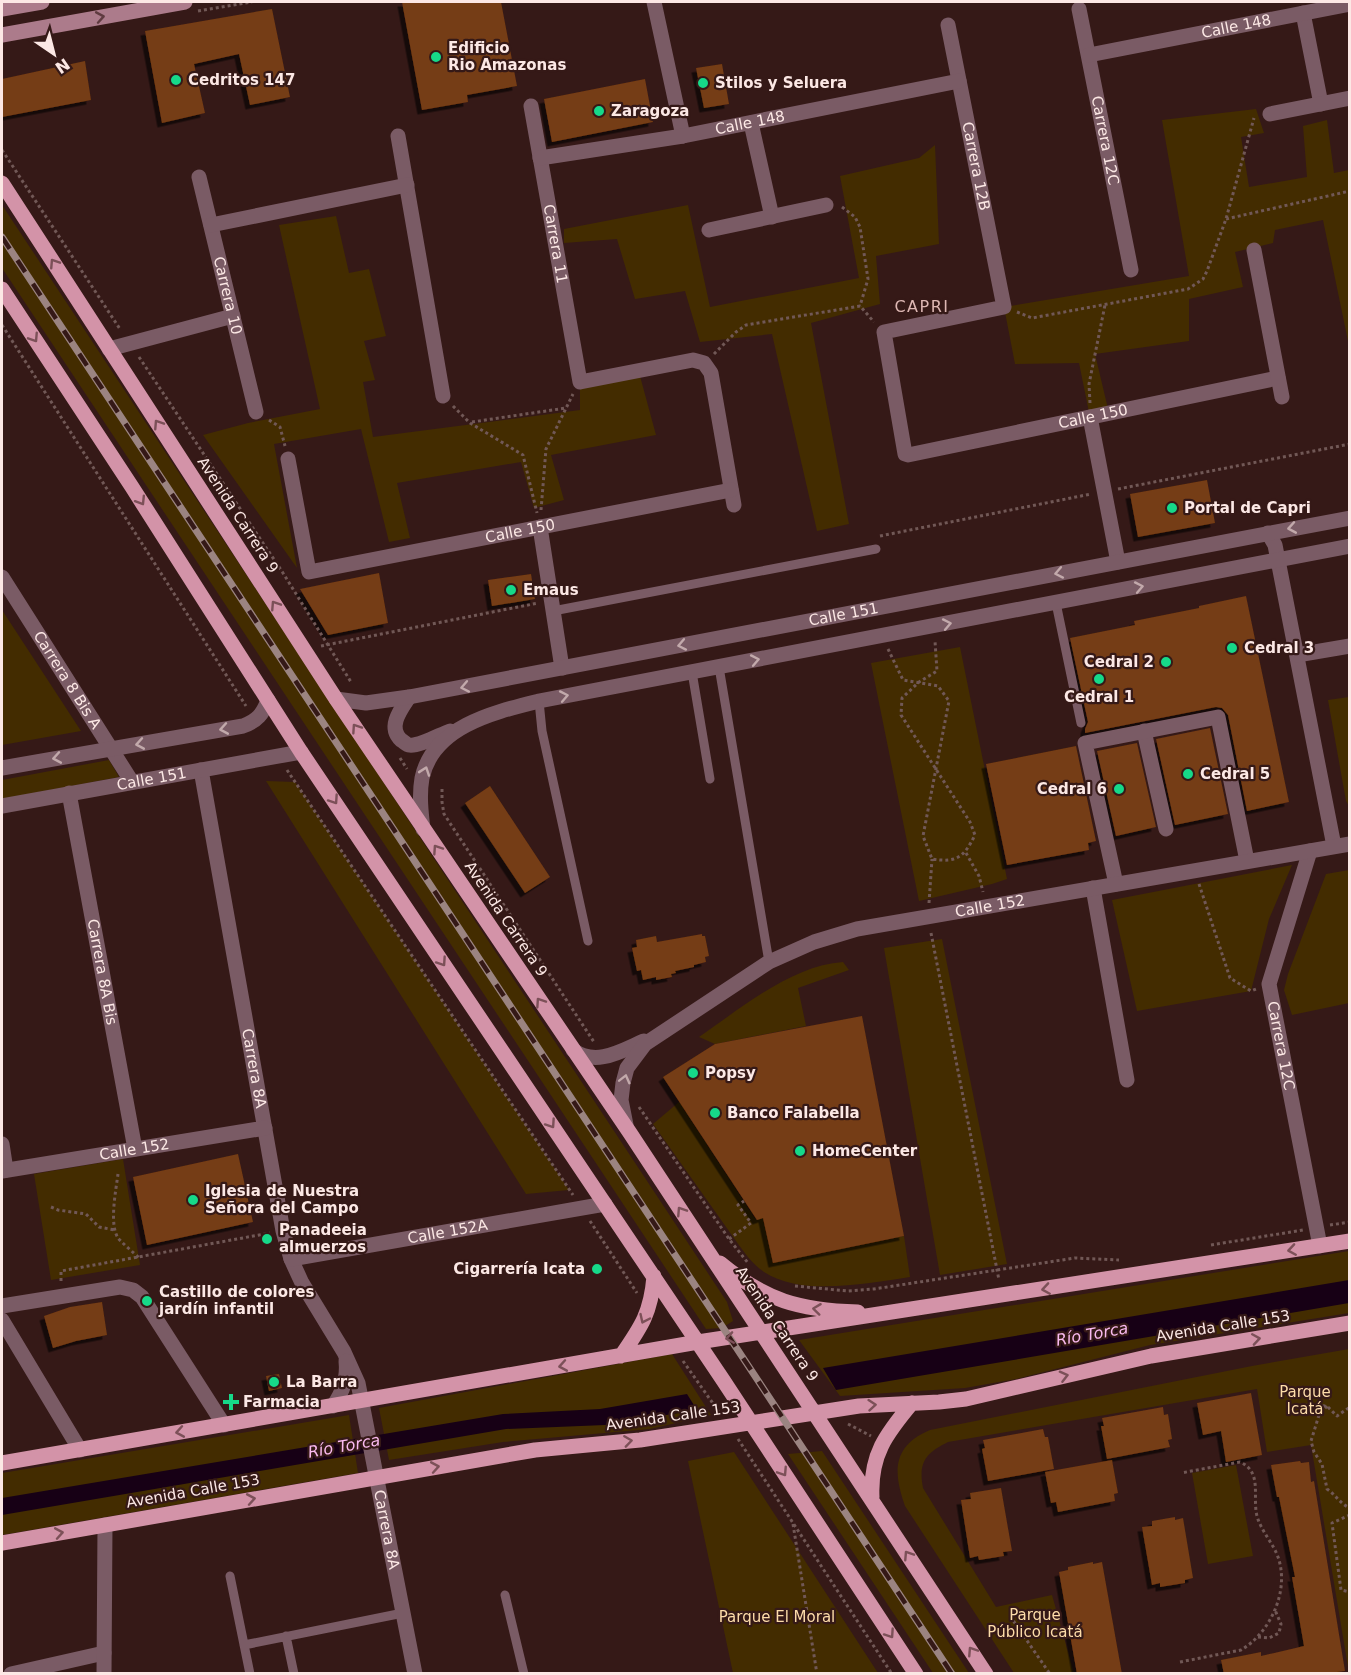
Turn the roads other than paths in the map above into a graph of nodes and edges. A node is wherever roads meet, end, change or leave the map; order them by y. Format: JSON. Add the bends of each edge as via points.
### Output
{"nodes":[{"id":1,"x":42,"y":2,"type":"edge"},
{"id":2,"x":185,"y":2,"type":"edge"},
{"id":3,"x":654,"y":2,"type":"edge"},
{"id":4,"x":1350,"y":4,"type":"edge"},
{"id":5,"x":2,"y":9,"type":"edge"},
{"id":6,"x":1079,"y":9,"type":"dead end"},
{"id":7,"x":1303,"y":13,"type":"junction"},
{"id":8,"x":948,"y":25,"type":"dead end"},
{"id":9,"x":2,"y":35,"type":"edge"},
{"id":10,"x":1089,"y":55,"type":"junction"},
{"id":11,"x":959,"y":81,"type":"junction"},
{"id":12,"x":1350,"y":98,"type":"edge"},
{"id":13,"x":1322,"y":104,"type":"junction"},
{"id":14,"x":531,"y":106,"type":"dead end"},
{"id":15,"x":1270,"y":114,"type":"road end"},
{"id":16,"x":751,"y":123,"type":"junction"},
{"id":17,"x":398,"y":135,"type":"dead end"},
{"id":18,"x":683,"y":136,"type":"junction"},
{"id":19,"x":540,"y":158,"type":"junction"},
{"id":20,"x":199,"y":177,"type":"dead end"},
{"id":21,"x":2,"y":183,"type":"edge"},
{"id":22,"x":407,"y":185,"type":"junction"},
{"id":23,"x":826,"y":205,"type":"road end"},
{"id":24,"x":772,"y":217,"type":"junction"},
{"id":25,"x":211,"y":225,"type":"junction"},
{"id":26,"x":709,"y":230,"type":"dead end"},
{"id":27,"x":1254,"y":250,"type":"dead end"},
{"id":28,"x":1131,"y":270,"type":"dead end"},
{"id":29,"x":2,"y":290,"type":"edge"},
{"id":30,"x":232,"y":316,"type":"junction"},
{"id":31,"x":109,"y":349,"type":"junction"},
{"id":32,"x":1278,"y":378,"type":"junction"},
{"id":33,"x":443,"y":396,"type":"road end"},
{"id":34,"x":1282,"y":397,"type":"dead end"},
{"id":35,"x":256,"y":412,"type":"road end"},
{"id":36,"x":1090,"y":417,"type":"junction"},
{"id":37,"x":908,"y":455,"type":"joint"},
{"id":38,"x":288,"y":459,"type":"road end"},
{"id":39,"x":732,"y":498,"type":"joint"},
{"id":40,"x":1350,"y":518,"type":"edge"},
{"id":41,"x":540,"y":527,"type":"junction"},
{"id":42,"x":1268,"y":533,"type":"junction"},
{"id":43,"x":1350,"y":546,"type":"edge"},
{"id":44,"x":876,"y":549,"type":"dead end"},
{"id":45,"x":1278,"y":560,"type":"junction"},
{"id":46,"x":1118,"y":562,"type":"junction"},
{"id":47,"x":2,"y":577,"type":"edge"},
{"id":48,"x":1056,"y":603,"type":"junction"},
{"id":49,"x":553,"y":611,"type":"junction"},
{"id":50,"x":1350,"y":646,"type":"edge"},
{"id":51,"x":1297,"y":655,"type":"junction"},
{"id":52,"x":719,"y":667,"type":"junction"},
{"id":53,"x":562,"y":668,"type":"junction"},
{"id":54,"x":692,"y":672,"type":"junction"},
{"id":55,"x":409,"y":697,"type":"junction"},
{"id":56,"x":336,"y":699,"type":"junction"},
{"id":57,"x":268,"y":700,"type":"junction"},
{"id":58,"x":539,"y":701,"type":"junction"},
{"id":59,"x":1081,"y":723,"type":"dead end"},
{"id":60,"x":468,"y":724,"type":"junction"},
{"id":61,"x":1144,"y":731,"type":"junction"},
{"id":62,"x":112,"y":749,"type":"junction"},
{"id":63,"x":301,"y":752,"type":"junction"},
{"id":64,"x":2,"y":768,"type":"edge"},
{"id":65,"x":201,"y":770,"type":"junction"},
{"id":66,"x":710,"y":779,"type":"dead end"},
{"id":67,"x":132,"y":782,"type":"junction"},
{"id":68,"x":69,"y":793,"type":"junction"},
{"id":69,"x":2,"y":806,"type":"edge"},
{"id":70,"x":423,"y":829,"type":"junction"},
{"id":71,"x":1166,"y":829,"type":"dead end"},
{"id":72,"x":1342,"y":845,"type":"edge"},
{"id":73,"x":1310,"y":851,"type":"junction"},
{"id":74,"x":1247,"y":861,"type":"junction"},
{"id":75,"x":1116,"y":884,"type":"junction"},
{"id":76,"x":1093,"y":888,"type":"junction"},
{"id":77,"x":588,"y":941,"type":"dead end"},
{"id":78,"x":769,"y":962,"type":"junction"},
{"id":79,"x":657,"y":1035,"type":"junction"},
{"id":80,"x":573,"y":1050,"type":"junction"},
{"id":81,"x":1127,"y":1080,"type":"dead end"},
{"id":82,"x":265,"y":1128,"type":"junction"},
{"id":83,"x":630,"y":1133,"type":"junction"},
{"id":84,"x":2,"y":1144,"type":"edge"},
{"id":85,"x":135,"y":1149,"type":"junction"},
{"id":86,"x":4,"y":1171,"type":"edge"},
{"id":87,"x":605,"y":1204,"type":"junction"},
{"id":88,"x":1350,"y":1241,"type":"edge"},
{"id":89,"x":1320,"y":1246,"type":"junction"},
{"id":90,"x":709,"y":1253,"type":"junction"},
{"id":91,"x":291,"y":1259,"type":"junction"},
{"id":92,"x":654,"y":1276,"type":"junction"},
{"id":93,"x":2,"y":1306,"type":"edge"},
{"id":94,"x":897,"y":1313,"type":"junction"},
{"id":95,"x":2,"y":1320,"type":"edge"},
{"id":96,"x":1350,"y":1323,"type":"edge"},
{"id":97,"x":762,"y":1333,"type":"junction"},
{"id":98,"x":698,"y":1342,"type":"junction"},
{"id":99,"x":344,"y":1352,"type":"junction"},
{"id":100,"x":621,"y":1356,"type":"junction"},
{"id":101,"x":362,"y":1401,"type":"junction"},
{"id":102,"x":912,"y":1403,"type":"junction"},
{"id":103,"x":333,"y":1406,"type":"junction"},
{"id":104,"x":810,"y":1406,"type":"junction"},
{"id":105,"x":751,"y":1423,"type":"junction"},
{"id":106,"x":224,"y":1425,"type":"junction"},
{"id":107,"x":80,"y":1449,"type":"junction"},
{"id":108,"x":2,"y":1463,"type":"edge"},
{"id":109,"x":377,"y":1477,"type":"junction"},
{"id":110,"x":872,"y":1497,"type":"junction"},
{"id":111,"x":105,"y":1525,"type":"junction"},
{"id":112,"x":2,"y":1543,"type":"edge"},
{"id":113,"x":231,"y":1576,"type":"dead end"},
{"id":114,"x":505,"y":1595,"type":"dead end"},
{"id":115,"x":403,"y":1613,"type":"junction"},
{"id":116,"x":286,"y":1636,"type":"junction"},
{"id":117,"x":244,"y":1645,"type":"junction"},
{"id":118,"x":104,"y":1653,"type":"junction"},
{"id":119,"x":11,"y":1674,"type":"edge"},
{"id":120,"x":104,"y":1674,"type":"edge"},
{"id":121,"x":250,"y":1674,"type":"edge"},
{"id":122,"x":294,"y":1674,"type":"edge"},
{"id":123,"x":415,"y":1674,"type":"edge"},
{"id":124,"x":524,"y":1674,"type":"edge"},
{"id":125,"x":916,"y":1674,"type":"edge"},
{"id":126,"x":986,"y":1674,"type":"edge"}],
"edges":[{"from":1,"to":5,"type":"main road"},
{"from":9,"to":2,"type":"main road","one_way":true},
{"from":3,"to":18,"type":"street"},
{"from":4,"to":7,"type":"street","name":"Calle 148"},
{"from":6,"to":10,"type":"street","name":"Carrera 12C"},
{"from":7,"to":10,"type":"street","name":"Calle 148"},
{"from":7,"to":13,"type":"street"},
{"from":8,"to":11,"type":"street","name":"Carrera 12B"},
{"from":10,"to":28,"type":"street","name":"Carrera 12C"},
{"from":11,"to":16,"type":"street","name":"Calle 148"},
{"from":11,"to":37,"type":"street","name":"Carrera 12B","via":[[1004,307],[884,332],[903,451]]},
{"from":12,"to":13,"type":"street"},
{"from":13,"to":15,"type":"street"},
{"from":14,"to":19,"type":"street","name":"Carrera 11"},
{"from":16,"to":18,"type":"street","name":"Calle 148"},
{"from":16,"to":24,"type":"street"},
{"from":17,"to":22,"type":"street"},
{"from":18,"to":19,"type":"street","name":"Calle 148"},
{"from":19,"to":39,"type":"street","name":"Carrera 11","via":[[580,382],[693,360],[704,363],[711,373]]},
{"from":20,"to":25,"type":"street","name":"Carrera 10"},
{"from":31,"to":21,"type":"main road","name":"Avenida Carrera 9","one_way":true},
{"from":22,"to":25,"type":"street"},
{"from":22,"to":33,"type":"street"},
{"from":23,"to":24,"type":"street"},
{"from":24,"to":26,"type":"street"},
{"from":25,"to":30,"type":"street","name":"Carrera 10"},
{"from":27,"to":32,"type":"street"},
{"from":29,"to":57,"type":"main road","one_way":true},
{"from":30,"to":31,"type":"street"},
{"from":30,"to":35,"type":"street","name":"Carrera 10"},
{"from":56,"to":31,"type":"main road","name":"Avenida Carrera 9","one_way":true},
{"from":32,"to":34,"type":"street"},
{"from":32,"to":36,"type":"street","name":"Calle 150"},
{"from":36,"to":37,"type":"street","name":"Calle 150"},
{"from":36,"to":46,"type":"street"},
{"from":38,"to":41,"type":"street","name":"Calle 150","via":[[309,572]]},
{"from":39,"to":41,"type":"street","name":"Calle 150"},
{"from":40,"to":42,"type":"street","name":"Calle 151","one_way":true},
{"from":41,"to":49,"type":"street"},
{"from":42,"to":45,"type":"street"},
{"from":42,"to":46,"type":"street","name":"Calle 151"},
{"from":43,"to":45,"type":"street","name":"Calle 151"},
{"from":44,"to":49,"type":"lane"},
{"from":48,"to":45,"type":"street","name":"Calle 151","one_way":true},
{"from":45,"to":51,"type":"street"},
{"from":46,"to":53,"type":"street","name":"Calle 151","one_way":true},
{"from":47,"to":62,"type":"street","name":"Carrera 8 Bis A"},
{"from":52,"to":48,"type":"street","name":"Calle 151","one_way":true},
{"from":48,"to":59,"type":"lane"},
{"from":49,"to":53,"type":"street"},
{"from":50,"to":51,"type":"street"},
{"from":51,"to":72,"type":"street"},
{"from":52,"to":54,"type":"street","name":"Calle 151"},
{"from":52,"to":78,"type":"lane"},
{"from":53,"to":55,"type":"street","name":"Calle 151","one_way":true},
{"from":58,"to":54,"type":"street","name":"Calle 151","one_way":true},
{"from":54,"to":66,"type":"lane"},
{"from":55,"to":56,"type":"street","name":"Calle 151","via":[[366,703]]},
{"from":55,"to":60,"type":"street","via":[[395,720],[398,736],[409,745]]},
{"from":70,"to":56,"type":"main road","name":"Avenida Carrera 9","one_way":true},
{"from":57,"to":62,"type":"street","one_way":true,"via":[[255,721],[243,726]]},
{"from":57,"to":63,"type":"main road"},
{"from":58,"to":60,"type":"street","name":"Calle 151"},
{"from":58,"to":77,"type":"lane","via":[[542,731]]},
{"from":70,"to":60,"type":"street","name":"Calle 151","one_way":true,"via":[[420,803],[427,764],[444,740]]},
{"from":61,"to":71,"type":"street"},
{"from":61,"to":74,"type":"street","via":[[1218,717]]},
{"from":61,"to":75,"type":"street","via":[[1085,743]]},
{"from":62,"to":64,"type":"street","one_way":true},
{"from":62,"to":67,"type":"street","name":"Carrera 8 Bis A"},
{"from":63,"to":65,"type":"street","name":"Calle 151"},
{"from":63,"to":87,"type":"main road","one_way":true},
{"from":65,"to":67,"type":"street","name":"Calle 151"},
{"from":65,"to":82,"type":"street","name":"Carrera 8A"},
{"from":67,"to":68,"type":"street","name":"Calle 151"},
{"from":68,"to":69,"type":"street","name":"Calle 151"},
{"from":68,"to":85,"type":"street","name":"Carrera 8A Bis"},
{"from":80,"to":70,"type":"main road","name":"Avenida Carrera 9","one_way":true},
{"from":72,"to":73,"type":"street","name":"Calle 152"},
{"from":73,"to":74,"type":"street","name":"Calle 152"},
{"from":73,"to":89,"type":"street","name":"Carrera 12C","via":[[1269,984]]},
{"from":74,"to":75,"type":"street","name":"Calle 152"},
{"from":75,"to":76,"type":"street","name":"Calle 152"},
{"from":76,"to":78,"type":"street","name":"Calle 152","via":[[857,929]]},
{"from":76,"to":81,"type":"street"},
{"from":78,"to":79,"type":"street","name":"Calle 152"},
{"from":79,"to":80,"type":"street","name":"Calle 152","via":[[599,1059]]},
{"from":83,"to":79,"type":"street","name":"Calle 152","one_way":true,"via":[[621,1100],[627,1068]]},
{"from":80,"to":83,"type":"main road","name":"Avenida Carrera 9"},
{"from":82,"to":85,"type":"street","name":"Calle 152"},
{"from":82,"to":91,"type":"street","name":"Carrera 8A"},
{"from":90,"to":83,"type":"main road","name":"Avenida Carrera 9","one_way":true},
{"from":84,"to":86,"type":"street"},
{"from":85,"to":86,"type":"street","name":"Calle 152"},
{"from":87,"to":91,"type":"street","name":"Calle 152A"},
{"from":87,"to":92,"type":"main road"},
{"from":88,"to":89,"type":"main road"},
{"from":89,"to":94,"type":"main road","one_way":true},
{"from":94,"to":90,"type":"main road","one_way":true,"via":[[823,1310],[783,1301],[748,1285]]},
{"from":90,"to":97,"type":"main road","name":"Avenida Carrera 9"},
{"from":91,"to":99,"type":"street","name":"Carrera 8A"},
{"from":92,"to":98,"type":"main road"},
{"from":92,"to":100,"type":"main road","one_way":true,"via":[[648,1311]]},
{"from":93,"to":106,"type":"street","via":[[120,1287],[133,1290],[142,1297]]},
{"from":94,"to":97,"type":"main road"},
{"from":95,"to":107,"type":"street"},
{"from":102,"to":96,"type":"main road","name":"Avenida Calle 153","one_way":true,"via":[[966,1399],[1151,1356]]},
{"from":97,"to":98,"type":"main road","one_way":true},
{"from":97,"to":104,"type":"main road","name":"Avenida Carrera 9"},
{"from":98,"to":100,"type":"main road"},
{"from":98,"to":105,"type":"main road"},
{"from":99,"to":101,"type":"street","name":"Carrera 8A"},
{"from":99,"to":103,"type":"street","name":"Carrera 8A","via":[[346,1380]]},
{"from":100,"to":101,"type":"main road","one_way":true},
{"from":101,"to":103,"type":"main road"},
{"from":101,"to":109,"type":"street","name":"Carrera 8A"},
{"from":104,"to":102,"type":"main road","name":"Avenida Calle 153","one_way":true},
{"from":102,"to":110,"type":"main road","via":[[879,1451],[871,1477]]},
{"from":103,"to":106,"type":"main road"},
{"from":104,"to":105,"type":"main road","name":"Avenida Calle 153"},
{"from":104,"to":110,"type":"main road","name":"Avenida Carrera 9"},
{"from":109,"to":105,"type":"main road","name":"Avenida Calle 153","one_way":true,"via":[[535,1450],[610,1444]]},
{"from":105,"to":125,"type":"main road","one_way":true},
{"from":106,"to":107,"type":"main road","one_way":true},
{"from":107,"to":108,"type":"main road"},
{"from":111,"to":109,"type":"main road","name":"Avenida Calle 153","one_way":true},
{"from":109,"to":115,"type":"street","name":"Carrera 8A"},
{"from":126,"to":110,"type":"main road","name":"Avenida Carrera 9","one_way":true},
{"from":112,"to":111,"type":"main road","name":"Avenida Calle 153","one_way":true},
{"from":111,"to":118,"type":"street"},
{"from":113,"to":117,"type":"lane"},
{"from":114,"to":124,"type":"lane"},
{"from":115,"to":116,"type":"lane"},
{"from":115,"to":123,"type":"street","name":"Carrera 8A"},
{"from":116,"to":117,"type":"lane"},
{"from":116,"to":122,"type":"lane"},
{"from":117,"to":121,"type":"lane"},
{"from":118,"to":119,"type":"street"},
{"from":118,"to":120,"type":"street"}]}
